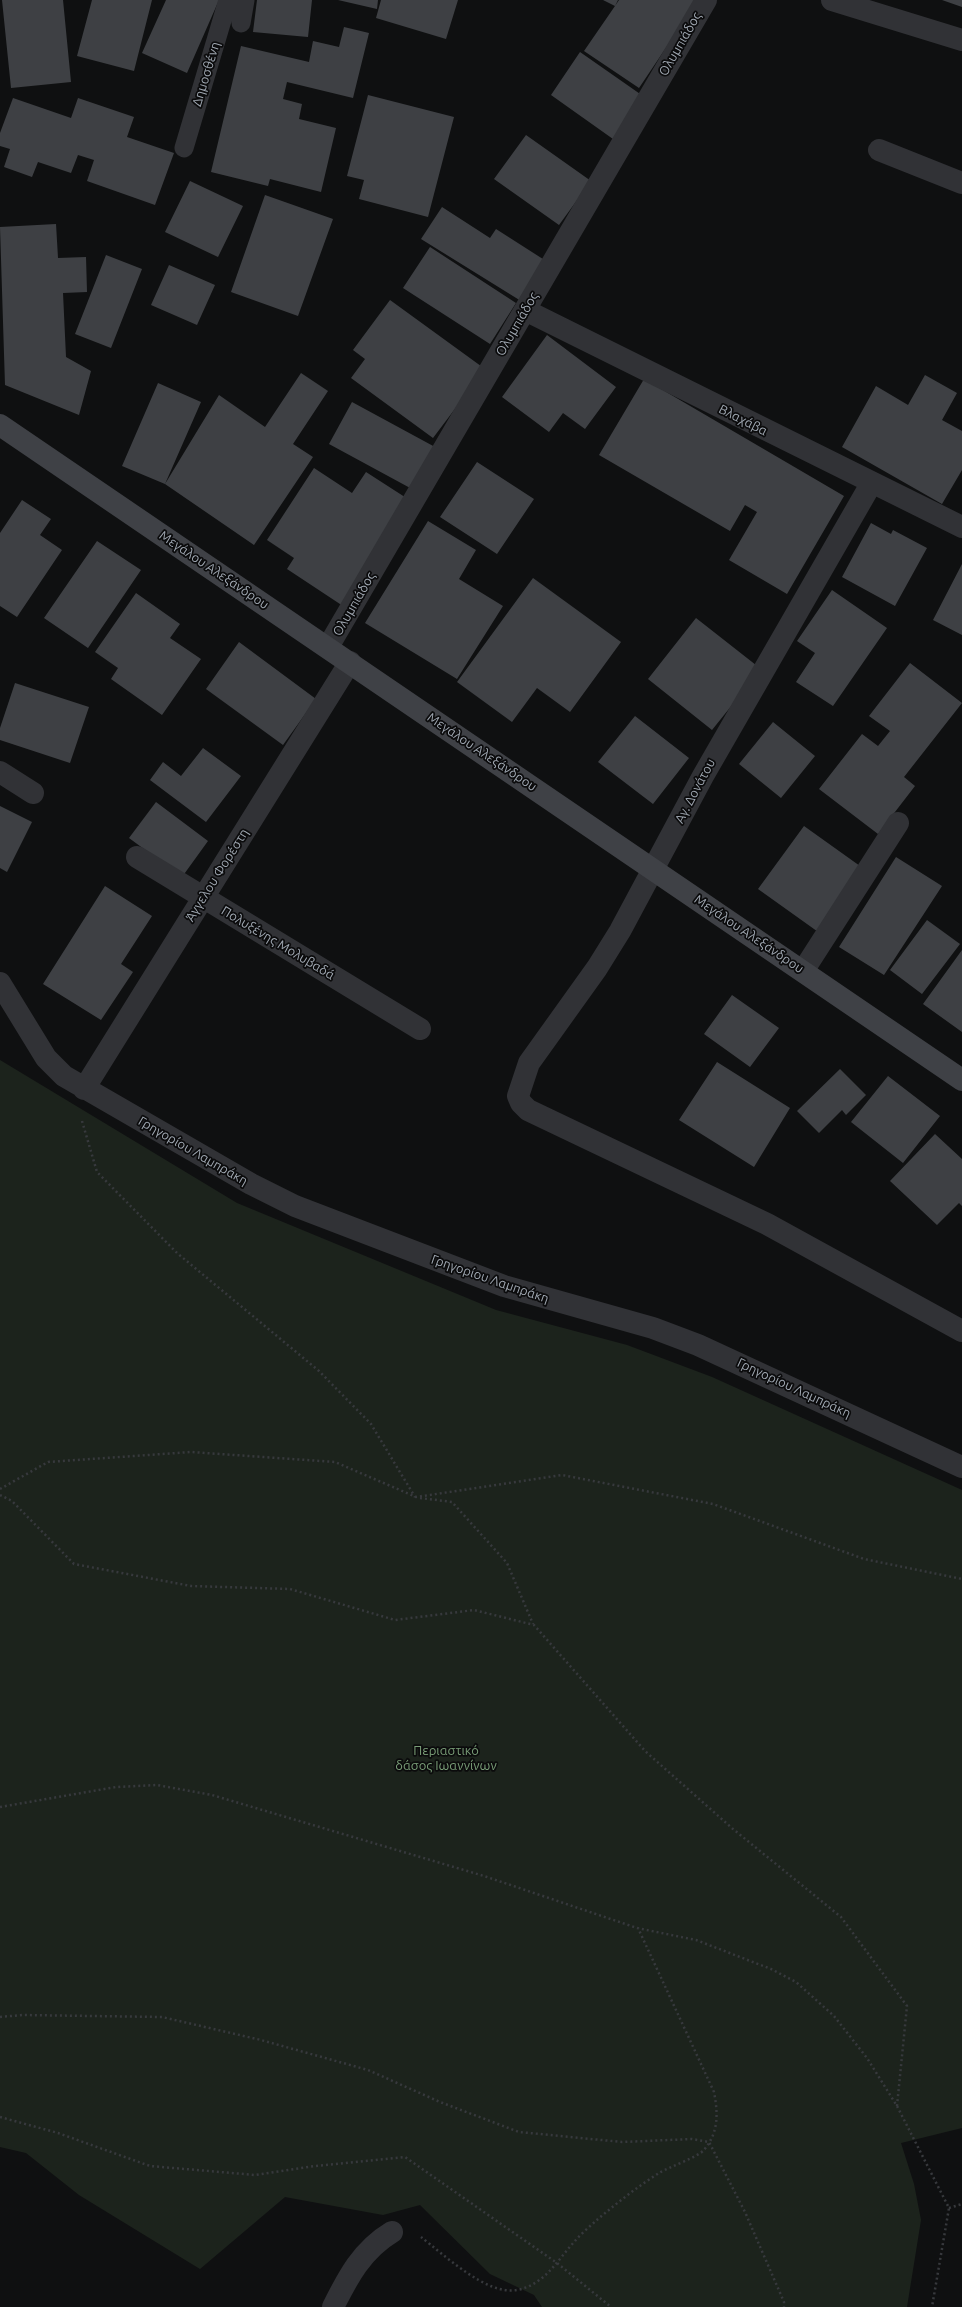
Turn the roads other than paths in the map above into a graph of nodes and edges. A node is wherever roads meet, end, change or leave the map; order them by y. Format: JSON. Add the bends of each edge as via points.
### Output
{"nodes":[{"id":1,"x":228,"y":0,"type":"edge"},
{"id":2,"x":245,"y":0,"type":"edge"},
{"id":3,"x":706,"y":0,"type":"edge"},
{"id":4,"x":832,"y":0,"type":"edge"},
{"id":5,"x":241,"y":23,"type":"dead end"},
{"id":6,"x":962,"y":40,"type":"edge"},
{"id":7,"x":184,"y":148,"type":"dead end"},
{"id":8,"x":879,"y":150,"type":"dead end"},
{"id":9,"x":962,"y":182,"type":"edge"},
{"id":10,"x":525,"y":310,"type":"junction"},
{"id":11,"x":0,"y":425,"type":"edge"},
{"id":12,"x":871,"y":484,"type":"junction"},
{"id":13,"x":962,"y":528,"type":"edge"},
{"id":14,"x":328,"y":647,"type":"junction"},
{"id":15,"x":350,"y":662,"type":"junction"},
{"id":16,"x":0,"y":772,"type":"edge"},
{"id":17,"x":33,"y":793,"type":"dead end"},
{"id":18,"x":898,"y":823,"type":"dead end"},
{"id":19,"x":136,"y":857,"type":"dead end"},
{"id":20,"x":653,"y":869,"type":"junction"},
{"id":21,"x":202,"y":897,"type":"junction"},
{"id":22,"x":803,"y":971,"type":"junction"},
{"id":23,"x":0,"y":983,"type":"edge"},
{"id":24,"x":420,"y":1029,"type":"dead end"},
{"id":25,"x":962,"y":1080,"type":"edge"},
{"id":26,"x":84,"y":1089,"type":"junction"},
{"id":27,"x":962,"y":1331,"type":"edge"},
{"id":28,"x":962,"y":1467,"type":"edge"},
{"id":29,"x":392,"y":2232,"type":"road end"},
{"id":30,"x":332,"y":2307,"type":"edge"}],
"edges":[{"from":1,"to":7,"type":"lane","name":"Δημοσθένη"},
{"from":2,"to":5,"type":"lane"},
{"from":3,"to":10,"type":"street","name":"Ολυμπιάδος"},
{"from":4,"to":6,"type":"street"},
{"from":8,"to":9,"type":"street"},
{"from":10,"to":12,"type":"street","name":"Βλαχάβα"},
{"from":10,"to":14,"type":"street","name":"Ολυμπιάδος"},
{"from":11,"to":14,"type":"main road","name":"Μεγάλου Αλεξάνδρου"},
{"from":12,"to":13,"type":"street","name":"Βλαχάβα"},
{"from":12,"to":20,"type":"street","name":"Αγ. Δονάτου","via":[[703,776]]},
{"from":14,"to":15,"type":"main road","name":"Μεγάλου Αλεξάνδρου"},
{"from":15,"to":20,"type":"main road","name":"Μεγάλου Αλεξάνδρου"},
{"from":15,"to":21,"type":"street","name":"Άγγελου Φορέστη"},
{"from":16,"to":17,"type":"street"},
{"from":18,"to":22,"type":"street"},
{"from":19,"to":21,"type":"street","name":"Πολυξένης Μολυβαδά"},
{"from":20,"to":22,"type":"main road","name":"Μεγάλου Αλεξάνδρου"},
{"from":20,"to":27,"type":"street","name":"Αγ. Δονάτου","via":[[605,956],[529,1063],[518,1096],[521,1103],[528,1110],[767,1224]]},
{"from":21,"to":24,"type":"street","name":"Πολυξένης Μολυβαδά"},
{"from":21,"to":26,"type":"street","name":"Άγγελου Φορέστη"},
{"from":22,"to":25,"type":"main road","name":"Μεγάλου Αλεξάνδρου"},
{"from":23,"to":26,"type":"street","name":"Γρηγορίου Λαμπράκη","via":[[40,1049],[55,1068]]},
{"from":26,"to":28,"type":"street","name":"Γρηγορίου Λαμπράκη","via":[[251,1184],[295,1206],[504,1286],[653,1328],[698,1344]]},
{"from":29,"to":30,"type":"street","via":[[372,2246],[358,2262]]}]}
